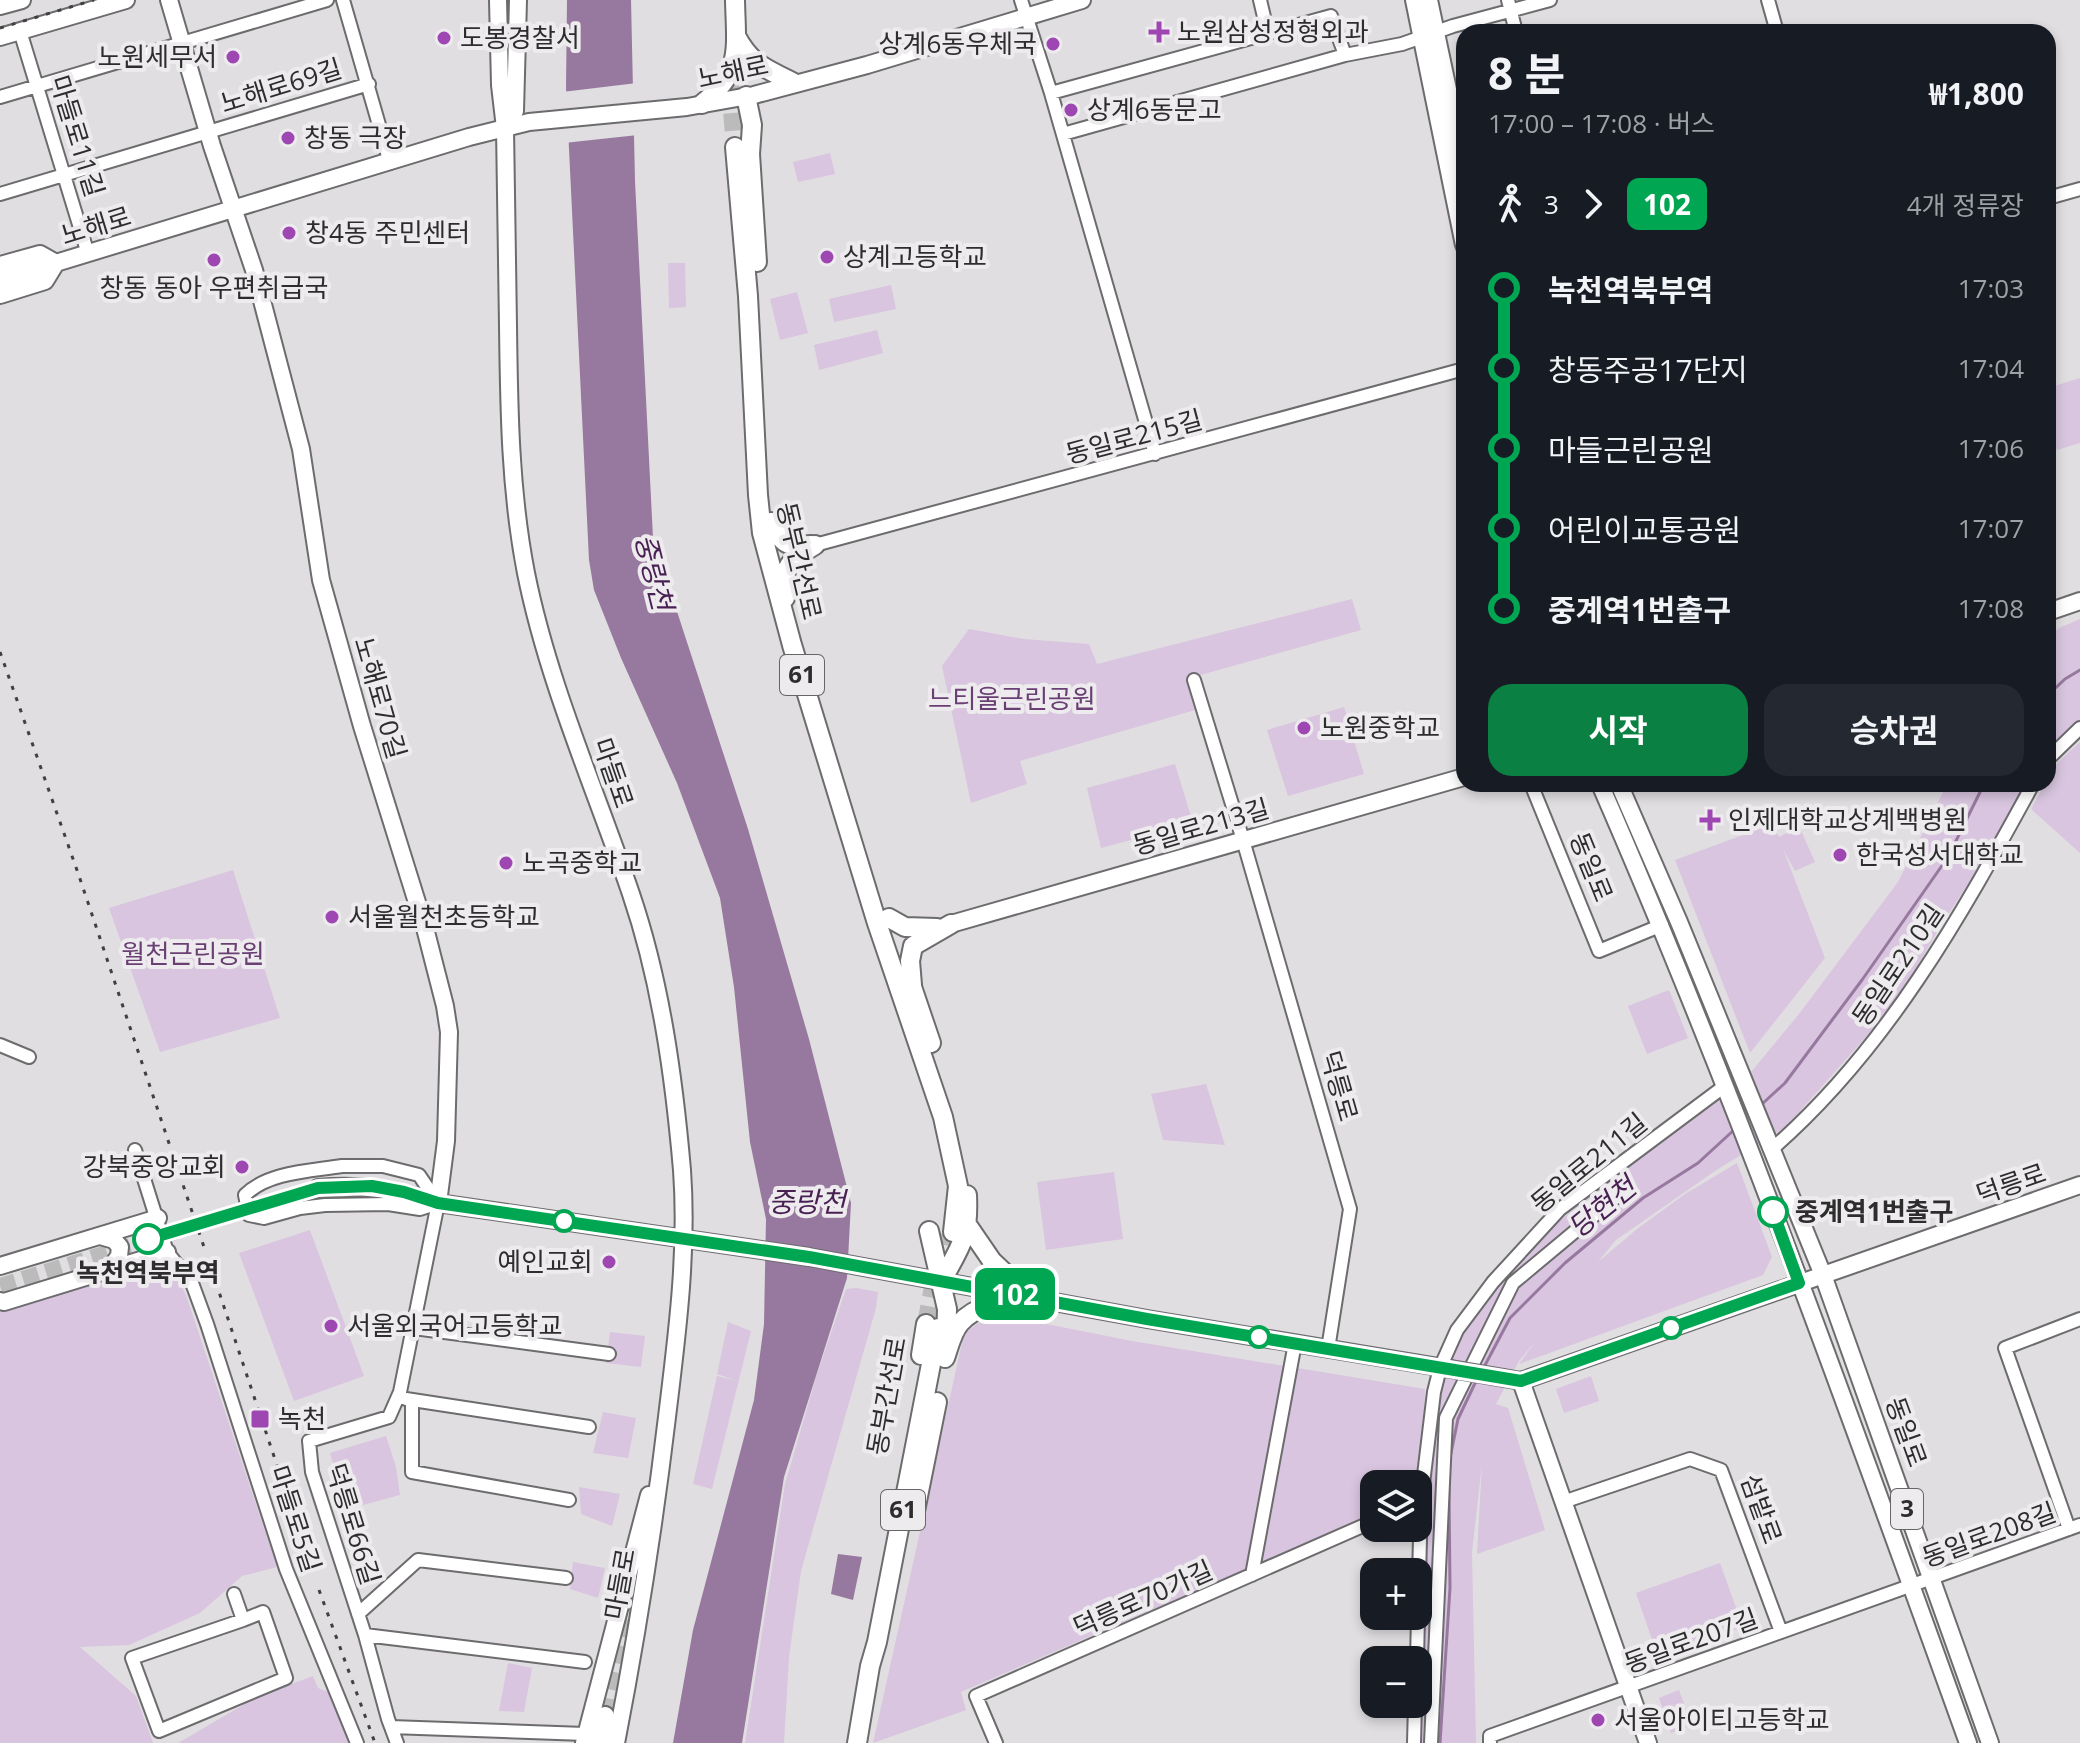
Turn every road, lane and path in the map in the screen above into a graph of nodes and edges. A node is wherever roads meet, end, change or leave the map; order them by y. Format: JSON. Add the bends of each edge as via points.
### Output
{"nodes":[{"id":1,"x":22,"y":0,"type":"edge"},
{"id":2,"x":126,"y":0,"type":"edge"},
{"id":3,"x":169,"y":0,"type":"edge"},
{"id":4,"x":327,"y":0,"type":"edge"},
{"id":5,"x":343,"y":0,"type":"edge"},
{"id":6,"x":498,"y":0,"type":"edge"},
{"id":7,"x":516,"y":0,"type":"edge"},
{"id":8,"x":724,"y":0,"type":"edge"},
{"id":9,"x":735,"y":0,"type":"edge"},
{"id":10,"x":1082,"y":0,"type":"edge"},
{"id":11,"x":1260,"y":0,"type":"edge"},
{"id":12,"x":1414,"y":0,"type":"edge"},
{"id":13,"x":1429,"y":0,"type":"edge"},
{"id":14,"x":1550,"y":0,"type":"edge"},
{"id":15,"x":1768,"y":0,"type":"edge"},
{"id":16,"x":1509,"y":5,"type":"edge"},
{"id":17,"x":0,"y":6,"type":"edge"},
{"id":18,"x":1024,"y":8,"type":"edge"},
{"id":19,"x":1458,"y":24,"type":"edge"},
{"id":20,"x":1775,"y":24,"type":"edge"},
{"id":21,"x":1456,"y":25,"type":"edge"},
{"id":22,"x":20,"y":31,"type":"junction"},
{"id":23,"x":1268,"y":34,"type":"junction"},
{"id":24,"x":1429,"y":35,"type":"junction"},
{"id":25,"x":0,"y":37,"type":"edge"},
{"id":26,"x":731,"y":41,"type":"junction"},
{"id":27,"x":181,"y":42,"type":"junction"},
{"id":28,"x":1345,"y":55,"type":"junction"},
{"id":29,"x":794,"y":83,"type":"junction"},
{"id":30,"x":369,"y":84,"type":"junction"},
{"id":31,"x":37,"y":86,"type":"junction"},
{"id":32,"x":1051,"y":93,"type":"junction"},
{"id":33,"x":746,"y":96,"type":"junction"},
{"id":34,"x":0,"y":97,"type":"edge"},
{"id":35,"x":694,"y":106,"type":"junction"},
{"id":36,"x":505,"y":128,"type":"junction"},
{"id":37,"x":208,"y":133,"type":"junction"},
{"id":38,"x":1063,"y":134,"type":"junction"},
{"id":39,"x":1456,"y":135,"type":"edge"},
{"id":40,"x":735,"y":147,"type":"tunnel mouth"},
{"id":41,"x":390,"y":163,"type":"junction"},
{"id":42,"x":64,"y":175,"type":"junction"},
{"id":43,"x":2080,"y":189,"type":"edge"},
{"id":44,"x":0,"y":194,"type":"edge"},
{"id":45,"x":2056,"y":196,"type":"edge"},
{"id":46,"x":1456,"y":197,"type":"edge"},
{"id":47,"x":234,"y":210,"type":"junction"},
{"id":48,"x":88,"y":254,"type":"junction"},
{"id":49,"x":56,"y":263,"type":"junction"},
{"id":50,"x":0,"y":265,"type":"edge"},
{"id":51,"x":0,"y":280,"type":"edge"},
{"id":52,"x":0,"y":295,"type":"edge"},
{"id":53,"x":1456,"y":371,"type":"edge"},
{"id":54,"x":1155,"y":454,"type":"junction"},
{"id":55,"x":771,"y":522,"type":"junction"},
{"id":56,"x":815,"y":545,"type":"junction"},
{"id":57,"x":783,"y":579,"type":"junction"},
{"id":58,"x":2080,"y":601,"type":"edge"},
{"id":59,"x":2056,"y":609,"type":"edge"},
{"id":60,"x":787,"y":629,"type":"junction"},
{"id":61,"x":1194,"y":680,"type":"dead end"},
{"id":62,"x":2080,"y":728,"type":"edge"},
{"id":63,"x":2056,"y":751,"type":"edge"},
{"id":64,"x":827,"y":753,"type":"junction"},
{"id":65,"x":1456,"y":779,"type":"edge"},
{"id":66,"x":1534,"y":792,"type":"edge"},
{"id":67,"x":1604,"y":792,"type":"edge"},
{"id":68,"x":1622,"y":792,"type":"edge"},
{"id":69,"x":2029,"y":792,"type":"edge"},
{"id":70,"x":1243,"y":840,"type":"junction"},
{"id":71,"x":889,"y":918,"type":"junction"},
{"id":72,"x":951,"y":924,"type":"junction"},
{"id":73,"x":1662,"y":925,"type":"junction"},
{"id":74,"x":906,"y":990,"type":"junction"},
{"id":75,"x":909,"y":1018,"type":"junction"},
{"id":76,"x":0,"y":1045,"type":"edge"},
{"id":77,"x":933,"y":1048,"type":"junction"},
{"id":78,"x":29,"y":1057,"type":"dead end"},
{"id":79,"x":1729,"y":1092,"type":"junction"},
{"id":80,"x":940,"y":1106,"type":"junction"},
{"id":81,"x":1770,"y":1145,"type":"junction"},
{"id":82,"x":135,"y":1150,"type":"dead end"},
{"id":83,"x":2080,"y":1185,"type":"edge"},
{"id":84,"x":318,"y":1188,"type":"tunnel mouth"},
{"id":85,"x":1627,"y":1188,"type":"dead end"},
{"id":86,"x":438,"y":1203,"type":"junction"},
{"id":87,"x":158,"y":1218,"type":"junction"},
{"id":88,"x":948,"y":1231,"type":"junction"},
{"id":89,"x":100,"y":1236,"type":"junction"},
{"id":90,"x":684,"y":1237,"type":"junction"},
{"id":91,"x":173,"y":1258,"type":"junction"},
{"id":92,"x":0,"y":1266,"type":"edge"},
{"id":93,"x":109,"y":1270,"type":"junction"},
{"id":94,"x":1823,"y":1275,"type":"junction"},
{"id":95,"x":941,"y":1282,"type":"junction"},
{"id":96,"x":1799,"y":1283,"type":"junction"},
{"id":97,"x":1029,"y":1296,"type":"junction"},
{"id":98,"x":0,"y":1301,"type":"edge"},
{"id":99,"x":2080,"y":1319,"type":"edge"},
{"id":100,"x":414,"y":1328,"type":"junction"},
{"id":101,"x":1295,"y":1343,"type":"junction"},
{"id":102,"x":1328,"y":1349,"type":"junction"},
{"id":103,"x":609,"y":1354,"type":"dead end"},
{"id":104,"x":945,"y":1358,"type":"junction"},
{"id":105,"x":1446,"y":1368,"type":"junction"},
{"id":106,"x":1512,"y":1380,"type":"junction"},
{"id":107,"x":406,"y":1399,"type":"junction"},
{"id":108,"x":589,"y":1427,"type":"dead end"},
{"id":109,"x":665,"y":1431,"type":"junction"},
{"id":110,"x":1424,"y":1470,"type":"edge"},
{"id":111,"x":569,"y":1500,"type":"dead end"},
{"id":112,"x":1563,"y":1502,"type":"junction"},
{"id":113,"x":1360,"y":1527,"type":"edge"},
{"id":114,"x":2075,"y":1527,"type":"edge"},
{"id":115,"x":1252,"y":1575,"type":"junction"},
{"id":116,"x":566,"y":1578,"type":"dead end"},
{"id":117,"x":1932,"y":1578,"type":"junction"},
{"id":118,"x":1912,"y":1586,"type":"junction"},
{"id":119,"x":234,"y":1594,"type":"dead end"},
{"id":120,"x":358,"y":1614,"type":"junction"},
{"id":121,"x":243,"y":1620,"type":"junction"},
{"id":122,"x":879,"y":1632,"type":"junction"},
{"id":123,"x":1781,"y":1632,"type":"junction"},
{"id":124,"x":365,"y":1635,"type":"junction"},
{"id":125,"x":608,"y":1652,"type":"junction"},
{"id":126,"x":631,"y":1661,"type":"junction"},
{"id":127,"x":585,"y":1662,"type":"dead end"},
{"id":128,"x":870,"y":1666,"type":"junction"},
{"id":129,"x":1628,"y":1687,"type":"junction"},
{"id":130,"x":861,"y":1714,"type":"junction"},
{"id":131,"x":605,"y":1716,"type":"tunnel mouth"},
{"id":132,"x":1415,"y":1718,"type":"edge"},
{"id":133,"x":391,"y":1727,"type":"junction"},
{"id":134,"x":590,"y":1740,"type":"edge"},
{"id":135,"x":357,"y":1743,"type":"edge"},
{"id":136,"x":397,"y":1743,"type":"edge"},
{"id":137,"x":616,"y":1743,"type":"edge"},
{"id":138,"x":857,"y":1743,"type":"edge"},
{"id":139,"x":868,"y":1743,"type":"edge"},
{"id":140,"x":996,"y":1743,"type":"edge"},
{"id":141,"x":1414,"y":1743,"type":"edge"},
{"id":142,"x":1431,"y":1743,"type":"edge"},
{"id":143,"x":1490,"y":1743,"type":"edge"},
{"id":144,"x":1648,"y":1743,"type":"edge"},
{"id":145,"x":1968,"y":1743,"type":"edge"},
{"id":146,"x":1990,"y":1743,"type":"edge"}],
"edges":[{"from":1,"to":17,"type":"main road"},
{"from":2,"to":22,"type":"main road"},
{"from":3,"to":27,"type":"main road","name":"노해로69길"},
{"from":4,"to":27,"type":"street"},
{"from":5,"to":30,"type":"street"},
{"from":6,"to":36,"type":"main road","name":"마들로"},
{"from":7,"to":36,"type":"main road","name":"마들로","via":[[515,111]]},
{"from":8,"to":26,"type":"highway"},
{"from":9,"to":26,"type":"highway"},
{"from":10,"to":18,"type":"main road","name":"노해로"},
{"from":11,"to":23,"type":"street"},
{"from":12,"to":24,"type":"main road"},
{"from":13,"to":24,"type":"main road"},
{"from":14,"to":16,"type":"street"},
{"from":15,"to":20,"type":"street"},
{"from":16,"to":19,"type":"street"},
{"from":18,"to":29,"type":"main road","name":"노해로","via":[[867,65]]},
{"from":18,"to":32,"type":"street"},
{"from":21,"to":24,"type":"street"},
{"from":22,"to":25,"type":"main road"},
{"from":22,"to":31,"type":"street","name":"마들로11길"},
{"from":23,"to":28,"type":"street","via":[[1331,16]]},
{"from":23,"to":32,"type":"street"},
{"from":24,"to":28,"type":"street"},
{"from":24,"to":39,"type":"main road"},
{"from":24,"to":46,"type":"main road"},
{"from":26,"to":29,"type":"highway"},
{"from":26,"to":35,"type":"highway","via":[[734,64],[728,78],[719,91]]},
{"from":27,"to":31,"type":"street"},
{"from":27,"to":37,"type":"main road","name":"노해로69길"},
{"from":28,"to":38,"type":"street"},
{"from":29,"to":33,"type":"main road","name":"노해로"},
{"from":30,"to":37,"type":"street","name":"노해로69길"},
{"from":30,"to":41,"type":"street"},
{"from":31,"to":34,"type":"street"},
{"from":31,"to":42,"type":"street","name":"마들로11길"},
{"from":32,"to":38,"type":"street"},
{"from":33,"to":35,"type":"main road","name":"노해로"},
{"from":33,"to":55,"type":"highway","via":[[752,125]]},
{"from":35,"to":36,"type":"main road","name":"노해로"},
{"from":36,"to":41,"type":"main road","name":"노해로"},
{"from":36,"to":90,"type":"main road","name":"마들로","via":[[509,429],[524,560],[541,633],[649,955],[670,1067]]},
{"from":37,"to":42,"type":"street","name":"노해로69길"},
{"from":37,"to":47,"type":"main road","name":"노해로69길"},
{"from":38,"to":54,"type":"street"},
{"from":40,"to":60,"type":"highway","name":"동부간선로","number":"61","via":[[762,533]]},
{"from":41,"to":47,"type":"main road","name":"노해로"},
{"from":42,"to":44,"type":"street","name":"노해로69길"},
{"from":42,"to":48,"type":"street","name":"마들로11길"},
{"from":43,"to":45,"type":"street"},
{"from":47,"to":48,"type":"main road","name":"노해로"},
{"from":47,"to":86,"type":"main road","name":"노해로70길","via":[[301,449],[324,592],[445,1006],[446,1141]]},
{"from":48,"to":49,"type":"main road","name":"노해로"},
{"from":49,"to":50,"type":"main road","via":[[40,254]]},
{"from":49,"to":51,"type":"main road","name":"노해로"},
{"from":49,"to":52,"type":"main road","via":[[45,281]]},
{"from":53,"to":54,"type":"street","name":"동일로215길"},
{"from":54,"to":56,"type":"street","name":"동일로215길"},
{"from":55,"to":56,"type":"highway","via":[[788,545]]},
{"from":55,"to":57,"type":"highway"},
{"from":56,"to":57,"type":"highway","via":[[789,563]]},
{"from":57,"to":60,"type":"highway"},
{"from":58,"to":59,"type":"main road"},
{"from":60,"to":64,"type":"highway","name":"동부간선로","number":"61"},
{"from":61,"to":70,"type":"street","name":"덕릉로"},
{"from":62,"to":63,"type":"street"},
{"from":64,"to":71,"type":"highway","via":[[850,800]]},
{"from":64,"to":74,"type":"highway","name":"동부간선로","number":"61"},
{"from":65,"to":70,"type":"main road","name":"동일로213길"},
{"from":66,"to":73,"type":"street","name":"동일로","via":[[1599,951]]},
{"from":67,"to":73,"type":"main road","name":"동일로","number":"3"},
{"from":68,"to":81,"type":"main road","number":"3"},
{"from":69,"to":81,"type":"street","name":"동일로210길","via":[[1900,1008],[1851,1069]]},
{"from":70,"to":72,"type":"main road","name":"동일로213길"},
{"from":70,"to":102,"type":"street","name":"덕릉로","via":[[1350,1209]]},
{"from":71,"to":72,"type":"highway","via":[[923,929]]},
{"from":71,"to":74,"type":"highway"},
{"from":72,"to":74,"type":"highway","via":[[913,946]]},
{"from":73,"to":79,"type":"main road","name":"동일로","number":"3"},
{"from":74,"to":75,"type":"highway","name":"동부간선로","number":"61"},
{"from":74,"to":77,"type":"highway"},
{"from":75,"to":80,"type":"highway","name":"동부간선로","number":"61"},
{"from":75,"to":88,"type":"highway","name":"동부간선로","number":"61","via":[[944,1151]]},
{"from":76,"to":78,"type":"street"},
{"from":77,"to":80,"type":"highway"},
{"from":77,"to":88,"type":"highway","via":[[967,1181]]},
{"from":79,"to":96,"type":"main road","name":"동일로","number":"3"},
{"from":79,"to":105,"type":"street","name":"동일로211길","via":[[1560,1209],[1457,1330]]},
{"from":80,"to":88,"type":"highway","name":"동부간선로","number":"61","via":[[958,1186]]},
{"from":81,"to":94,"type":"main road","name":"동일로","number":"3"},
{"from":82,"to":87,"type":"street","name":"마들로5길"},
{"from":83,"to":94,"type":"main road","name":"덕릉로"},
{"from":84,"to":86,"type":"main road","via":[[372,1186]]},
{"from":85,"to":142,"type":"street","via":[[1513,1283],[1446,1418]]},
{"from":86,"to":86,"type":"street","via":[[419,1175],[383,1166],[300,1173],[256,1184],[245,1195],[249,1215],[264,1218],[325,1205],[420,1209]]},
{"from":86,"to":90,"type":"main road"},
{"from":86,"to":100,"type":"street"},
{"from":87,"to":89,"type":"main road"},
{"from":87,"to":91,"type":"street","name":"마들로5길"},
{"from":88,"to":95,"type":"highway"},
{"from":88,"to":95,"type":"highway","via":[[961,1248]]},
{"from":88,"to":97,"type":"highway","via":[[992,1261]]},
{"from":89,"to":92,"type":"main road"},
{"from":89,"to":93,"type":"main road","via":[[120,1247]]},
{"from":90,"to":95,"type":"main road"},
{"from":90,"to":109,"type":"main road","name":"마들로"},
{"from":91,"to":93,"type":"main road"},
{"from":91,"to":135,"type":"street","name":"마들로5길","via":[[192,1283],[286,1569]]},
{"from":93,"to":98,"type":"main road"},
{"from":94,"to":96,"type":"main road","name":"덕릉로"},
{"from":94,"to":117,"type":"main road","name":"동일로","number":"3"},
{"from":95,"to":97,"type":"main road"},
{"from":95,"to":104,"type":"highway","via":[[947,1317]]},
{"from":96,"to":106,"type":"main road","name":"덕릉로"},
{"from":96,"to":118,"type":"main road","name":"동일로","number":"3"},
{"from":97,"to":101,"type":"main road"},
{"from":97,"to":104,"type":"highway","via":[[977,1310],[961,1322]]},
{"from":99,"to":114,"type":"street","via":[[2005,1348]]},
{"from":100,"to":103,"type":"street"},
{"from":100,"to":107,"type":"street"},
{"from":101,"to":102,"type":"main road"},
{"from":101,"to":115,"type":"street"},
{"from":102,"to":105,"type":"main road"},
{"from":104,"to":122,"type":"highway","via":[[905,1555]]},
{"from":105,"to":106,"type":"main road","bridge":true},
{"from":105,"to":110,"type":"street","name":"동일로211길","via":[[1434,1392]]},
{"from":106,"to":112,"type":"main road"},
{"from":107,"to":108,"type":"street"},
{"from":107,"to":111,"type":"street","via":[[412,1472]]},
{"from":107,"to":120,"type":"street","name":"덕릉로66길","via":[[389,1417],[309,1441],[312,1472]]},
{"from":109,"to":125,"type":"main road","name":"마들로"},
{"from":109,"to":126,"type":"main road","name":"마들로"},
{"from":112,"to":123,"type":"street","name":"섬밭로","via":[[1690,1459],[1721,1470]]},
{"from":112,"to":129,"type":"main road"},
{"from":113,"to":115,"type":"street","name":"덕릉로70가길"},
{"from":114,"to":117,"type":"street","name":"동일로208길"},
{"from":115,"to":140,"type":"street","name":"덕릉로70가길","via":[[976,1696]]},
{"from":116,"to":120,"type":"street","via":[[418,1560]]},
{"from":117,"to":118,"type":"street","name":"동일로208길"},
{"from":117,"to":146,"type":"main road","name":"동일로","number":"3"},
{"from":118,"to":123,"type":"street","name":"동일로207길"},
{"from":118,"to":145,"type":"main road","name":"동일로","number":"3"},
{"from":119,"to":121,"type":"street"},
{"from":120,"to":124,"type":"street","name":"덕릉로66길"},
{"from":121,"to":121,"type":"street","via":[[263,1612],[286,1678],[159,1731],[132,1658]]},
{"from":122,"to":128,"type":"highway","name":"동부간선로","number":"61"},
{"from":122,"to":128,"type":"highway","name":"동부간선로","number":"61","via":[[932,1326],[894,1502]]},
{"from":123,"to":129,"type":"street","name":"동일로207길"},
{"from":124,"to":127,"type":"street"},
{"from":124,"to":133,"type":"street","name":"덕릉로66길"},
{"from":125,"to":126,"type":"main road","via":[[614,1645],[625,1645]]},
{"from":125,"to":134,"type":"main road","name":"마들로"},
{"from":126,"to":137,"type":"main road","name":"마들로"},
{"from":128,"to":130,"type":"highway","name":"동부간선로","number":"61"},
{"from":129,"to":143,"type":"street","name":"동일로207길","via":[[1490,1736]]},
{"from":129,"to":144,"type":"main road"},
{"from":130,"to":138,"type":"highway","name":"동부간선로","number":"61"},
{"from":130,"to":139,"type":"highway"},
{"from":131,"to":134,"type":"highway"},
{"from":132,"to":141,"type":"street"},
{"from":133,"to":134,"type":"street"},
{"from":133,"to":136,"type":"street","name":"덕릉로66길"}]}
